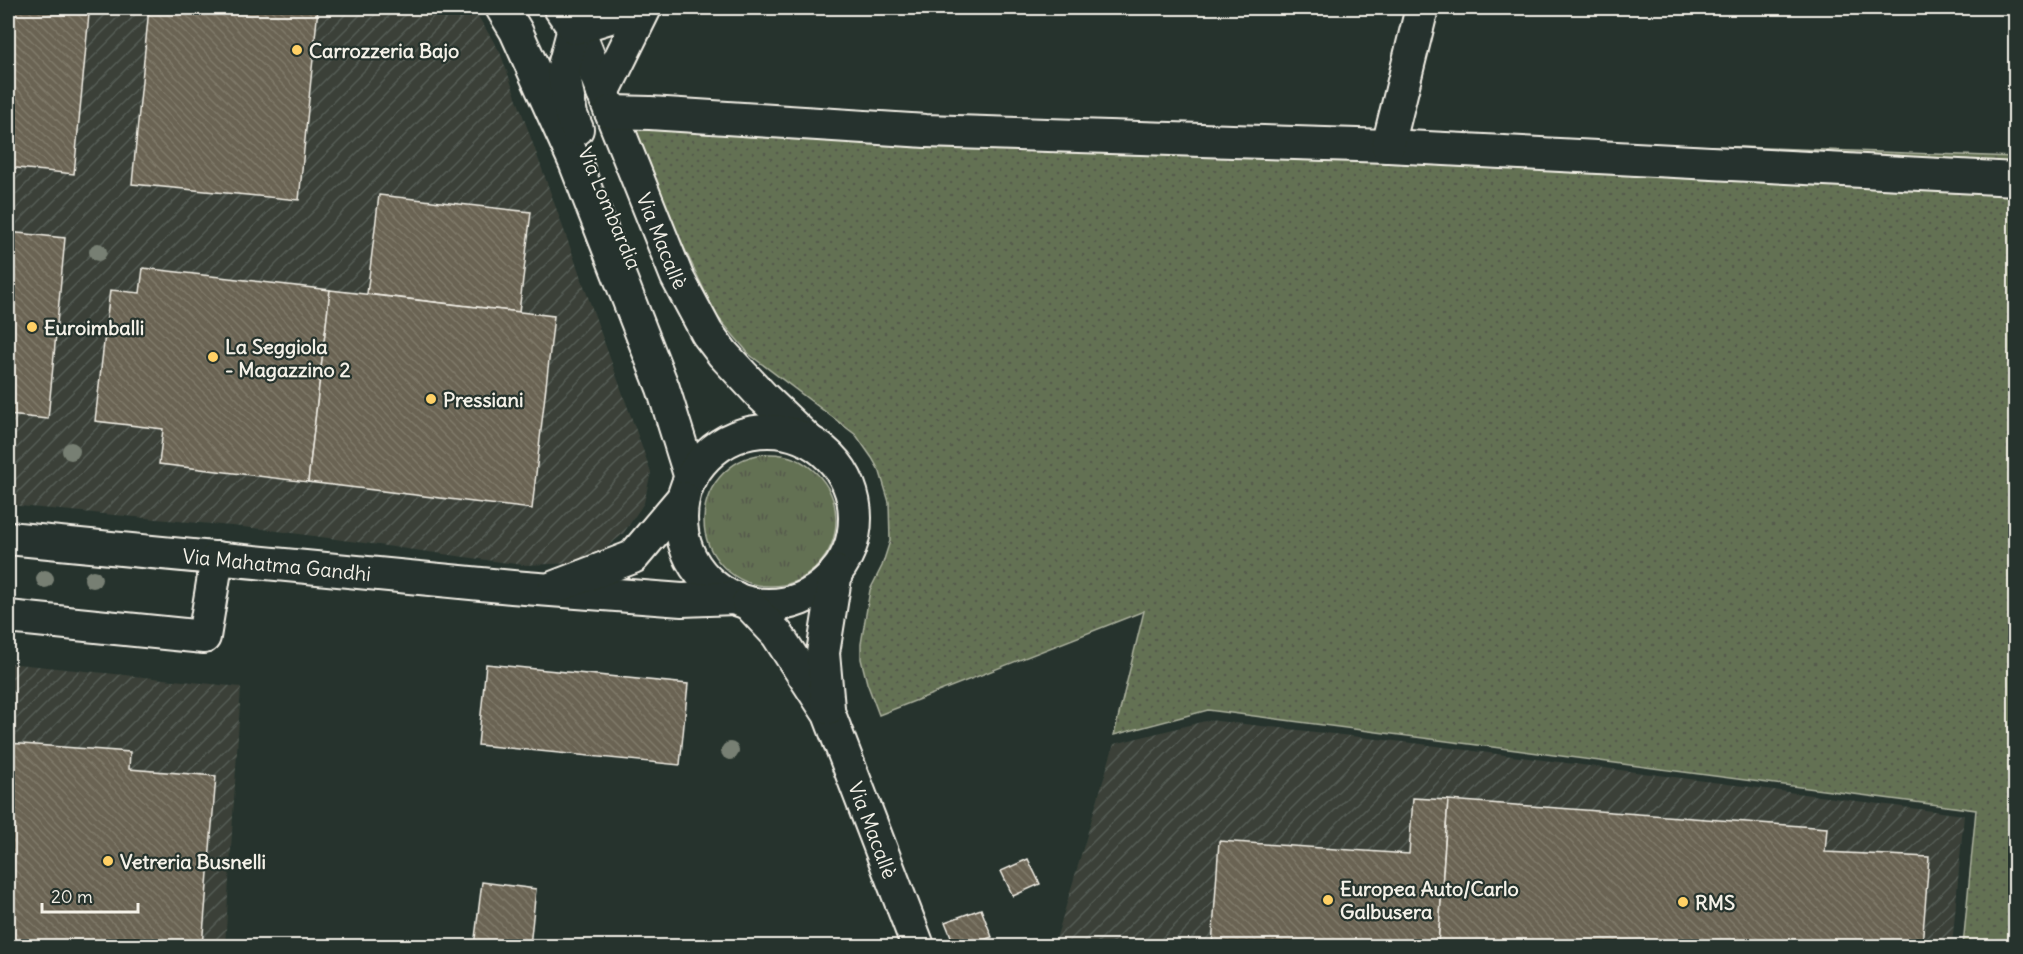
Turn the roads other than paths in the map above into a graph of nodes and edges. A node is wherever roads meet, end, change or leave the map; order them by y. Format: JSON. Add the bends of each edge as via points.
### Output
{"nodes":[{"id":1,"x":502,"y":8,"type":"edge"},
{"id":2,"x":639,"y":8,"type":"edge"},
{"id":3,"x":645,"y":8,"type":"edge"},
{"id":4,"x":1422,"y":8,"type":"edge"},
{"id":5,"x":567,"y":18,"type":"edge"},
{"id":6,"x":607,"y":102,"type":"junction"},
{"id":7,"x":1388,"y":146,"type":"junction"},
{"id":8,"x":2016,"y":179,"type":"edge"},
{"id":9,"x":663,"y":388,"type":"junction"},
{"id":10,"x":811,"y":443,"type":"junction"},
{"id":11,"x":687,"y":488,"type":"junction"},
{"id":12,"x":8,"y":538,"type":"edge"},
{"id":13,"x":217,"y":558,"type":"junction"},
{"id":14,"x":836,"y":572,"type":"junction"},
{"id":15,"x":547,"y":590,"type":"junction"},
{"id":16,"x":741,"y":601,"type":"junction"},
{"id":17,"x":8,"y":617,"type":"edge"},
{"id":18,"x":829,"y":714,"type":"junction"},
{"id":19,"x":918,"y":946,"type":"edge"}],
"edges":[{"from":1,"to":9,"type":"street","via":[[575,162]]},
{"from":2,"to":5,"type":"street"},
{"from":3,"to":6,"type":"street"},
{"from":4,"to":7,"type":"street"},
{"from":5,"to":6,"type":"street","name":"Via Macallè","via":[[582,40]]},
{"from":5,"to":9,"type":"street","name":"Via Lombardia","via":[[563,70],[571,115],[642,284]]},
{"from":6,"to":7,"type":"street","via":[[926,131]]},
{"from":6,"to":10,"type":"street","name":"Via Macallè","via":[[677,277],[707,333],[763,397]]},
{"from":7,"to":8,"type":"street"},
{"from":9,"to":11,"type":"street"},
{"from":10,"to":11,"type":"street","via":[[782,432],[759,432],[730,440],[704,460]]},
{"from":10,"to":14,"type":"street","via":[[824,451],[844,475],[855,512],[851,544]]},
{"from":11,"to":15,"type":"street","name":"Via Mahatma Gandhi","via":[[633,557]]},
{"from":11,"to":16,"type":"street","via":[[681,519],[686,547],[711,583]]},
{"from":12,"to":13,"type":"street","name":"Via Mahatma Gandhi"},
{"from":13,"to":15,"type":"street","name":"Via Mahatma Gandhi"},
{"from":13,"to":17,"type":"street","via":[[204,636]]},
{"from":14,"to":16,"type":"street","via":[[823,586],[792,602],[777,605]]},
{"from":14,"to":18,"type":"street","name":"Via Macallè","via":[[823,653]]},
{"from":15,"to":16,"type":"street","name":"Via Mahatma Gandhi"},
{"from":16,"to":18,"type":"street","name":"Via Macallè","via":[[777,634]]},
{"from":18,"to":19,"type":"street","name":"Via Macallè"}]}
